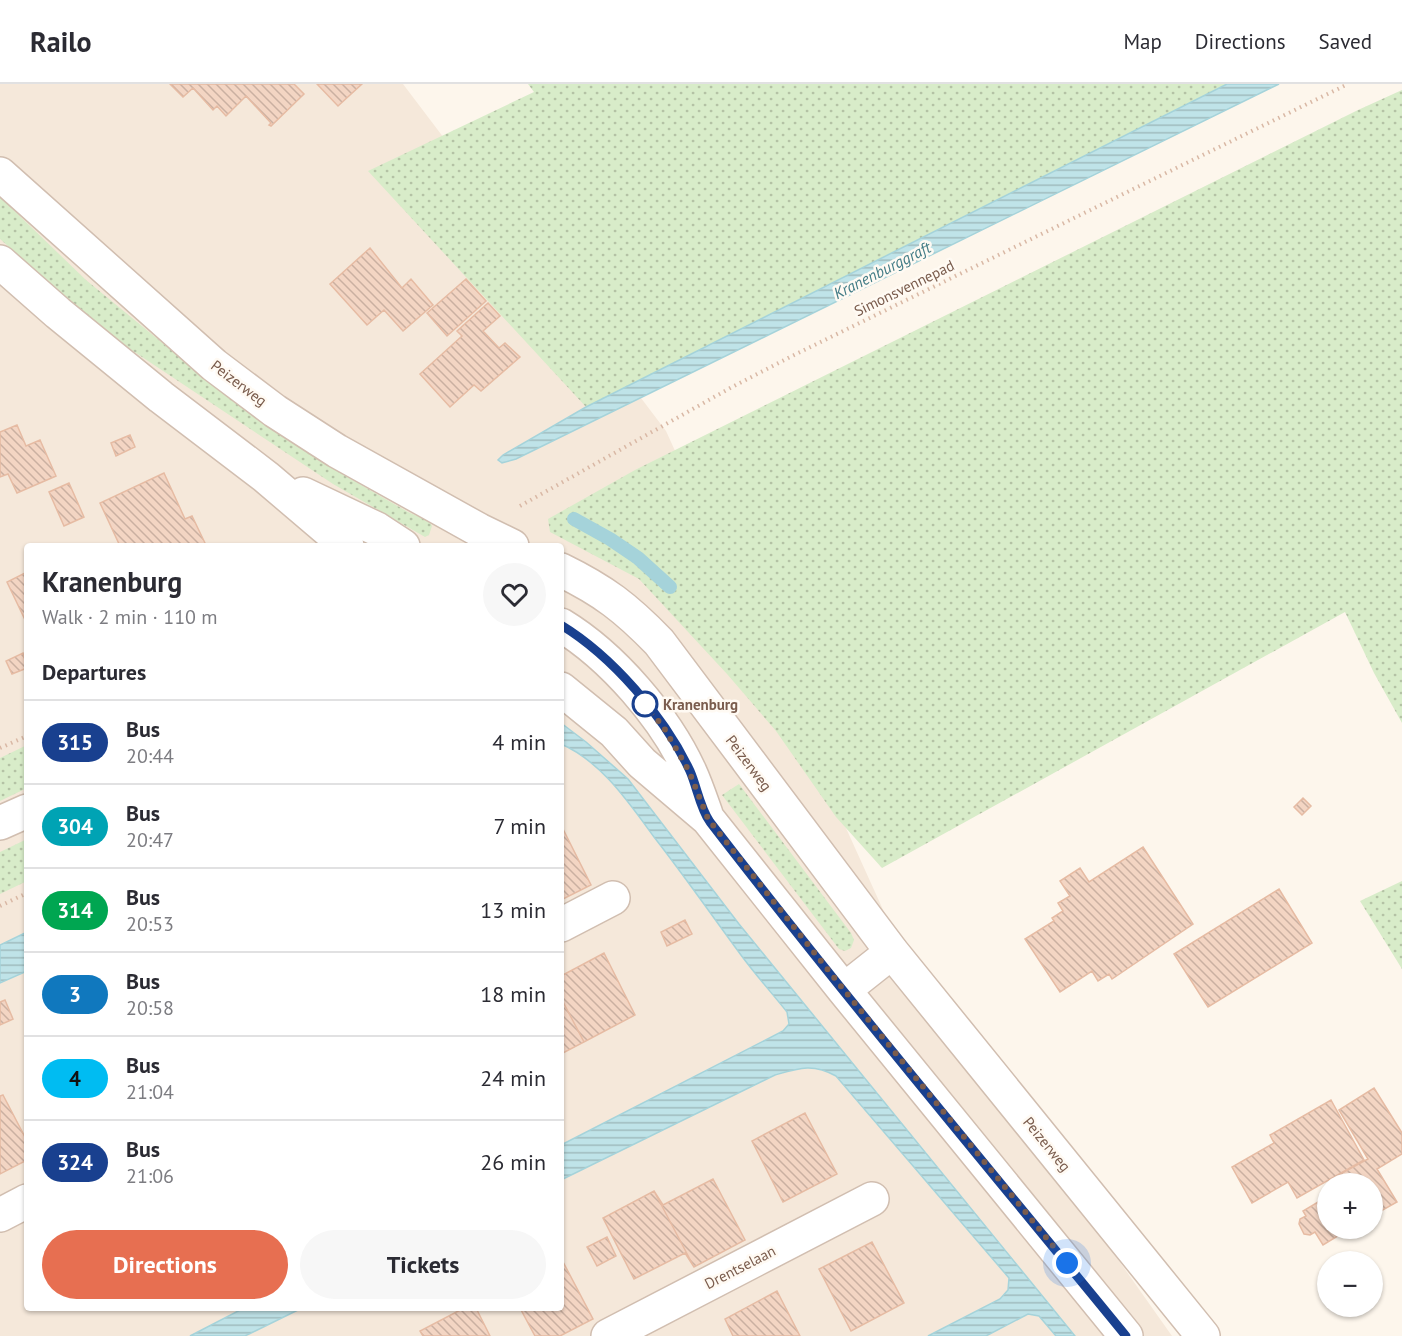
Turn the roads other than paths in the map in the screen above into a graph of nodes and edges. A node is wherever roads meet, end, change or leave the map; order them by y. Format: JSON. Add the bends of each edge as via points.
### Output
{"nodes":[{"id":1,"x":0,"y":174,"type":"edge"},
{"id":2,"x":0,"y":262,"type":"edge"},
{"id":3,"x":266,"y":477,"type":"junction"},
{"id":4,"x":343,"y":543,"type":"edge"},
{"id":5,"x":398,"y":543,"type":"edge"},
{"id":6,"x":506,"y":543,"type":"edge"},
{"id":7,"x":564,"y":572,"type":"edge"},
{"id":8,"x":564,"y":627,"type":"edge"},
{"id":9,"x":564,"y":691,"type":"edge"},
{"id":10,"x":24,"y":812,"type":"edge"},
{"id":11,"x":708,"y":819,"type":"junction"},
{"id":12,"x":0,"y":823,"type":"edge"},
{"id":13,"x":613,"y":898,"type":"dead end"},
{"id":14,"x":564,"y":923,"type":"edge"},
{"id":15,"x":892,"y":952,"type":"junction"},
{"id":16,"x":844,"y":990,"type":"junction"},
{"id":17,"x":872,"y":1199,"type":"dead end"},
{"id":18,"x":24,"y":1203,"type":"edge"},
{"id":19,"x":0,"y":1215,"type":"edge"},
{"id":20,"x":608,"y":1336,"type":"edge"},
{"id":21,"x":1126,"y":1336,"type":"edge"},
{"id":22,"x":1203,"y":1336,"type":"edge"}],
"edges":[{"from":1,"to":6,"type":"street","name":"Peizerweg","via":[[214,364],[275,411],[337,451]]},
{"from":2,"to":3,"type":"street","via":[[161,397]]},
{"from":3,"to":4,"type":"street"},
{"from":3,"to":5,"type":"street"},
{"from":7,"to":15,"type":"street","name":"Peizerweg","via":[[632,614],[659,642]]},
{"from":8,"to":11,"type":"street","via":[[600,653],[624,677],[664,728],[689,771]]},
{"from":9,"to":11,"type":"street"},
{"from":10,"to":12,"type":"street"},
{"from":11,"to":16,"type":"street"},
{"from":13,"to":14,"type":"street"},
{"from":15,"to":16,"type":"street"},
{"from":15,"to":22,"type":"street","name":"Peizerweg"},
{"from":16,"to":21,"type":"street"},
{"from":17,"to":20,"type":"street","name":"Drentselaan"},
{"from":18,"to":19,"type":"street"}]}
